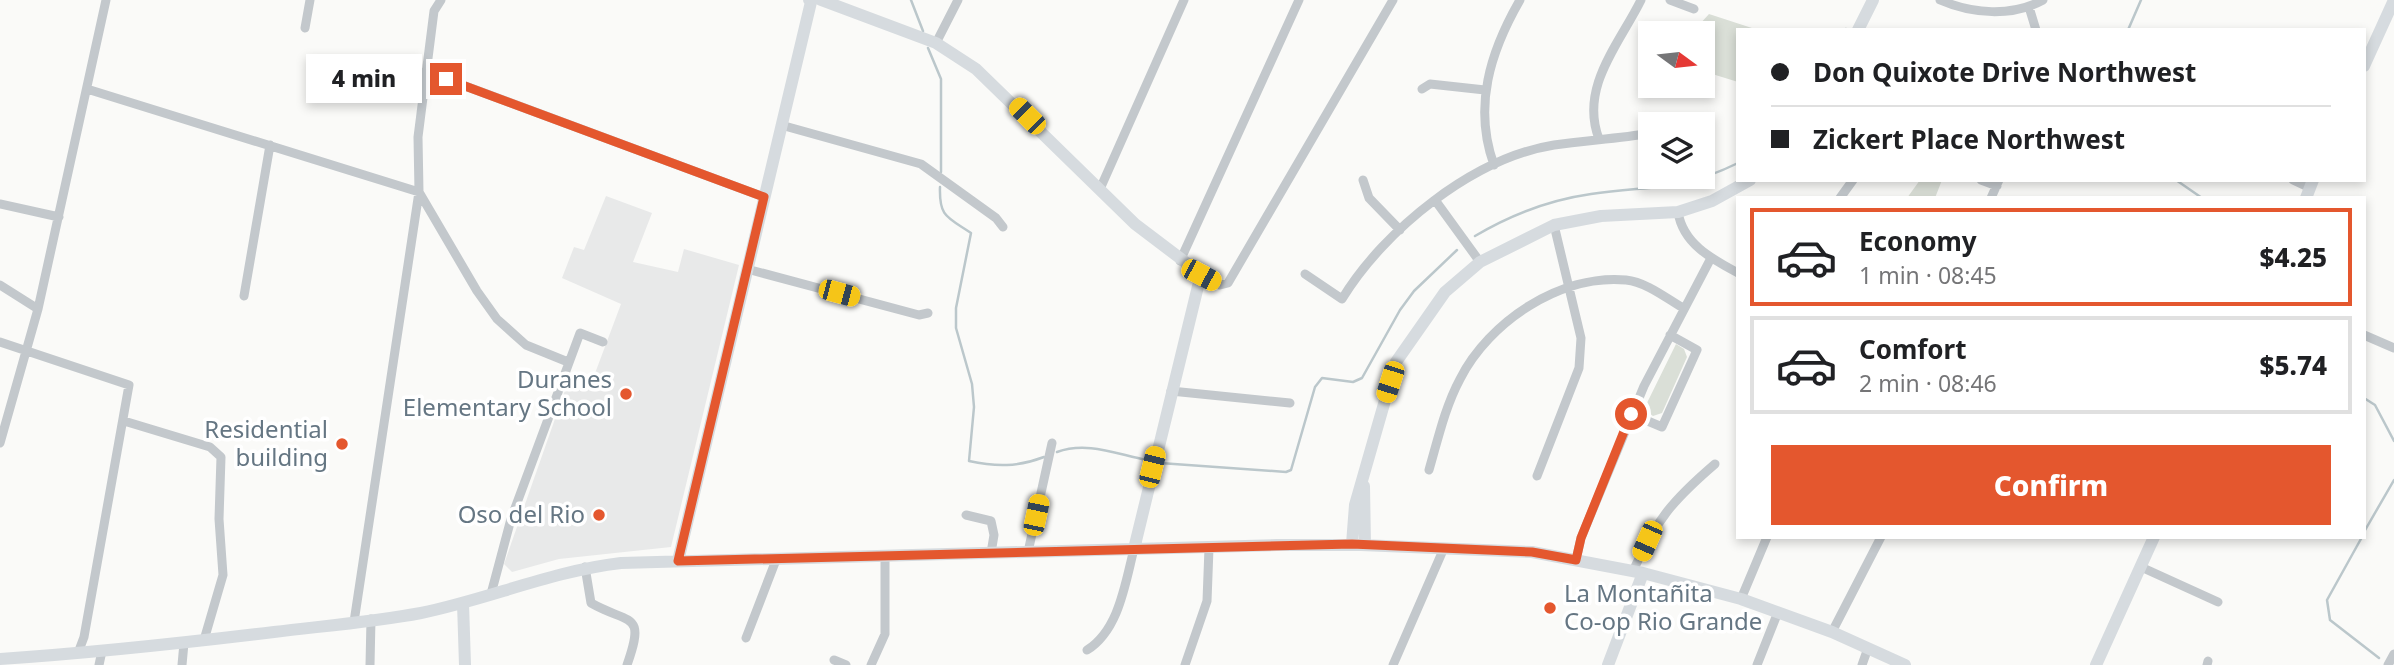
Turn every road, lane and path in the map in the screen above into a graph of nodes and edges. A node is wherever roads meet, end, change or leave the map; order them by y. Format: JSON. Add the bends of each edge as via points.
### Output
{"nodes":[{"id":1,"x":106,"y":0,"type":"edge"},
{"id":2,"x":310,"y":0,"type":"edge"},
{"id":3,"x":441,"y":0,"type":"edge"},
{"id":4,"x":809,"y":0,"type":"edge"},
{"id":5,"x":821,"y":0,"type":"edge"},
{"id":6,"x":958,"y":0,"type":"edge"},
{"id":7,"x":1184,"y":0,"type":"edge"},
{"id":8,"x":1298,"y":0,"type":"edge"},
{"id":9,"x":1393,"y":0,"type":"edge"},
{"id":10,"x":1641,"y":0,"type":"edge"},
{"id":11,"x":1670,"y":0,"type":"edge"},
{"id":12,"x":1873,"y":0,"type":"edge"},
{"id":13,"x":1940,"y":0,"type":"edge"},
{"id":14,"x":2043,"y":0,"type":"edge"},
{"id":15,"x":2394,"y":0,"type":"edge"},
{"id":16,"x":1515,"y":1,"type":"edge"},
{"id":17,"x":2029,"y":8,"type":"junction"},
{"id":18,"x":1694,"y":9,"type":"dead end"},
{"id":19,"x":304,"y":28,"type":"dead end"},
{"id":20,"x":1859,"y":28,"type":"edge"},
{"id":21,"x":2035,"y":28,"type":"edge"},
{"id":22,"x":936,"y":43,"type":"junction"},
{"id":23,"x":2366,"y":62,"type":"edge"},
{"id":24,"x":425,"y":71,"type":"junction"},
{"id":25,"x":88,"y":89,"type":"junction"},
{"id":26,"x":1422,"y":89,"type":"dead end"},
{"id":27,"x":1485,"y":90,"type":"junction"},
{"id":28,"x":781,"y":125,"type":"junction"},
{"id":29,"x":1638,"y":134,"type":"edge"},
{"id":30,"x":1599,"y":139,"type":"junction"},
{"id":31,"x":270,"y":145,"type":"junction"},
{"id":32,"x":1494,"y":165,"type":"junction"},
{"id":33,"x":1363,"y":180,"type":"dead end"},
{"id":34,"x":1746,"y":182,"type":"edge"},
{"id":35,"x":1100,"y":189,"type":"junction"},
{"id":36,"x":419,"y":192,"type":"junction"},
{"id":37,"x":764,"y":197,"type":"junction"},
{"id":38,"x":1435,"y":200,"type":"junction"},
{"id":39,"x":0,"y":204,"type":"edge"},
{"id":40,"x":1678,"y":212,"type":"junction"},
{"id":41,"x":59,"y":217,"type":"junction"},
{"id":42,"x":1554,"y":225,"type":"junction"},
{"id":43,"x":1003,"y":227,"type":"dead end"},
{"id":44,"x":1400,"y":230,"type":"junction"},
{"id":45,"x":1711,"y":258,"type":"junction"},
{"id":46,"x":1180,"y":261,"type":"junction"},
{"id":47,"x":1480,"y":262,"type":"junction"},
{"id":48,"x":747,"y":268,"type":"junction"},
{"id":49,"x":1736,"y":272,"type":"edge"},
{"id":50,"x":1305,"y":274,"type":"dead end"},
{"id":51,"x":1201,"y":275,"type":"junction"},
{"id":52,"x":0,"y":285,"type":"edge"},
{"id":53,"x":1570,"y":287,"type":"junction"},
{"id":54,"x":244,"y":296,"type":"dead end"},
{"id":55,"x":1683,"y":308,"type":"junction"},
{"id":56,"x":38,"y":309,"type":"junction"},
{"id":57,"x":928,"y":313,"type":"dead end"},
{"id":58,"x":1670,"y":335,"type":"junction"},
{"id":59,"x":2366,"y":336,"type":"edge"},
{"id":60,"x":0,"y":342,"type":"edge"},
{"id":61,"x":603,"y":342,"type":"dead end"},
{"id":62,"x":2394,"y":348,"type":"edge"},
{"id":63,"x":26,"y":350,"type":"junction"},
{"id":64,"x":568,"y":362,"type":"junction"},
{"id":65,"x":1171,"y":391,"type":"junction"},
{"id":66,"x":1290,"y":403,"type":"dead end"},
{"id":67,"x":1631,"y":414,"type":"junction"},
{"id":68,"x":124,"y":421,"type":"junction"},
{"id":69,"x":0,"y":443,"type":"edge"},
{"id":70,"x":1052,"y":443,"type":"dead end"},
{"id":71,"x":1715,"y":464,"type":"dead end"},
{"id":72,"x":1429,"y":470,"type":"dead end"},
{"id":73,"x":1537,"y":476,"type":"dead end"},
{"id":74,"x":965,"y":515,"type":"dead end"},
{"id":75,"x":1766,"y":539,"type":"edge"},
{"id":76,"x":1880,"y":539,"type":"edge"},
{"id":77,"x":2153,"y":539,"type":"edge"},
{"id":78,"x":1358,"y":545,"type":"junction"},
{"id":79,"x":1209,"y":548,"type":"junction"},
{"id":80,"x":1444,"y":548,"type":"junction"},
{"id":81,"x":1134,"y":549,"type":"junction"},
{"id":82,"x":1028,"y":552,"type":"junction"},
{"id":83,"x":991,"y":553,"type":"junction"},
{"id":84,"x":884,"y":557,"type":"junction"},
{"id":85,"x":776,"y":559,"type":"junction"},
{"id":86,"x":1576,"y":560,"type":"junction"},
{"id":87,"x":678,"y":561,"type":"junction"},
{"id":88,"x":2141,"y":566,"type":"junction"},
{"id":89,"x":584,"y":567,"type":"junction"},
{"id":90,"x":1638,"y":572,"type":"junction"},
{"id":91,"x":491,"y":594,"type":"junction"},
{"id":92,"x":1741,"y":599,"type":"junction"},
{"id":93,"x":2218,"y":602,"type":"dead end"},
{"id":94,"x":464,"y":603,"type":"junction"},
{"id":95,"x":1778,"y":612,"type":"junction"},
{"id":96,"x":371,"y":619,"type":"junction"},
{"id":97,"x":354,"y":622,"type":"junction"},
{"id":98,"x":1832,"y":632,"type":"junction"},
{"id":99,"x":746,"y":638,"type":"dead end"},
{"id":100,"x":204,"y":640,"type":"junction"},
{"id":101,"x":184,"y":643,"type":"junction"},
{"id":102,"x":1868,"y":648,"type":"junction"},
{"id":103,"x":1087,"y":650,"type":"dead end"},
{"id":104,"x":102,"y":652,"type":"junction"},
{"id":105,"x":78,"y":653,"type":"junction"},
{"id":106,"x":2394,"y":654,"type":"edge"},
{"id":107,"x":0,"y":659,"type":"edge"},
{"id":108,"x":834,"y":660,"type":"dead end"},
{"id":109,"x":99,"y":665,"type":"edge"},
{"id":110,"x":182,"y":665,"type":"edge"},
{"id":111,"x":370,"y":665,"type":"edge"},
{"id":112,"x":465,"y":665,"type":"edge"},
{"id":113,"x":627,"y":665,"type":"edge"},
{"id":114,"x":846,"y":665,"type":"edge"},
{"id":115,"x":871,"y":665,"type":"edge"},
{"id":116,"x":1185,"y":665,"type":"edge"},
{"id":117,"x":1393,"y":665,"type":"edge"},
{"id":118,"x":1608,"y":665,"type":"edge"},
{"id":119,"x":1757,"y":665,"type":"edge"},
{"id":120,"x":1862,"y":665,"type":"edge"},
{"id":121,"x":1905,"y":665,"type":"edge"},
{"id":122,"x":2096,"y":665,"type":"edge"},
{"id":123,"x":2388,"y":665,"type":"edge"}],
"edges":[{"from":1,"to":25,"type":"street"},
{"from":2,"to":19,"type":"street"},
{"from":3,"to":24,"type":"street"},
{"from":4,"to":28,"type":"street"},
{"from":5,"to":22,"type":"street"},
{"from":6,"to":22,"type":"street"},
{"from":7,"to":35,"type":"street"},
{"from":8,"to":46,"type":"street"},
{"from":9,"to":51,"type":"street","via":[[1228,284]]},
{"from":10,"to":30,"type":"street","via":[[1602,69],[1595,95]]},
{"from":11,"to":18,"type":"street"},
{"from":12,"to":20,"type":"street"},
{"from":13,"to":17,"type":"street","via":[[1977,11]]},
{"from":14,"to":17,"type":"street"},
{"from":15,"to":23,"type":"street"},
{"from":16,"to":27,"type":"street","via":[[1493,55]]},
{"from":17,"to":21,"type":"street"},
{"from":22,"to":35,"type":"street","via":[[993,82]]},
{"from":24,"to":36,"type":"street","via":[[418,137]]},
{"from":24,"to":37,"type":"street"},
{"from":25,"to":31,"type":"street"},
{"from":25,"to":41,"type":"street"},
{"from":26,"to":27,"type":"street","via":[[1430,84]]},
{"from":27,"to":32,"type":"street","via":[[1485,131]]},
{"from":28,"to":37,"type":"street"},
{"from":28,"to":43,"type":"street","via":[[920,164]]},
{"from":29,"to":30,"type":"street"},
{"from":30,"to":32,"type":"street","via":[[1553,145]]},
{"from":31,"to":36,"type":"street"},
{"from":31,"to":54,"type":"street"},
{"from":32,"to":38,"type":"street"},
{"from":33,"to":44,"type":"street","via":[[1369,198]]},
{"from":34,"to":40,"type":"street","via":[[1712,201]]},
{"from":35,"to":46,"type":"street"},
{"from":36,"to":64,"type":"street","via":[[497,319],[526,345]]},
{"from":36,"to":97,"type":"street"},
{"from":37,"to":48,"type":"street"},
{"from":38,"to":44,"type":"street"},
{"from":38,"to":47,"type":"street"},
{"from":39,"to":41,"type":"street"},
{"from":40,"to":42,"type":"street","via":[[1601,216]]},
{"from":40,"to":45,"type":"street","via":[[1687,236]]},
{"from":41,"to":56,"type":"street"},
{"from":42,"to":47,"type":"street"},
{"from":42,"to":53,"type":"street"},
{"from":44,"to":50,"type":"street","via":[[1342,299]]},
{"from":45,"to":49,"type":"street"},
{"from":45,"to":55,"type":"street"},
{"from":46,"to":51,"type":"street"},
{"from":47,"to":78,"type":"street","via":[[1445,292],[1402,350],[1383,402],[1364,482]]},
{"from":48,"to":57,"type":"street","via":[[919,315]]},
{"from":48,"to":87,"type":"street"},
{"from":51,"to":65,"type":"street"},
{"from":52,"to":56,"type":"street"},
{"from":53,"to":55,"type":"street","via":[[1628,280]]},
{"from":53,"to":72,"type":"street","via":[[1538,301],[1486,340],[1461,377]]},
{"from":53,"to":73,"type":"street","via":[[1581,338],[1579,368]]},
{"from":55,"to":58,"type":"street"},
{"from":56,"to":63,"type":"street"},
{"from":58,"to":67,"type":"street"},
{"from":58,"to":67,"type":"street","via":[[1697,349],[1662,427]]},
{"from":59,"to":62,"type":"street"},
{"from":60,"to":63,"type":"street"},
{"from":61,"to":64,"type":"street","via":[[580,332]]},
{"from":63,"to":68,"type":"street","via":[[129,385]]},
{"from":63,"to":69,"type":"street"},
{"from":64,"to":91,"type":"street","via":[[511,519]]},
{"from":65,"to":66,"type":"street"},
{"from":65,"to":81,"type":"street"},
{"from":67,"to":86,"type":"street"},
{"from":68,"to":100,"type":"street","via":[[210,447],[221,457],[223,575]]},
{"from":68,"to":105,"type":"street"},
{"from":70,"to":82,"type":"street"},
{"from":71,"to":90,"type":"street","via":[[1670,506],[1647,541]]},
{"from":74,"to":83,"type":"street","via":[[991,522]]},
{"from":75,"to":92,"type":"street"},
{"from":76,"to":98,"type":"street"},
{"from":77,"to":88,"type":"street"},
{"from":78,"to":79,"type":"street"},
{"from":78,"to":80,"type":"street"},
{"from":79,"to":81,"type":"street"},
{"from":79,"to":116,"type":"street","via":[[1205,609]]},
{"from":80,"to":86,"type":"street","via":[[1532,552]]},
{"from":80,"to":117,"type":"street"},
{"from":81,"to":82,"type":"street"},
{"from":81,"to":103,"type":"street","via":[[1111,625]]},
{"from":82,"to":83,"type":"street"},
{"from":83,"to":84,"type":"street"},
{"from":84,"to":85,"type":"street"},
{"from":84,"to":115,"type":"street","via":[[885,634]]},
{"from":85,"to":87,"type":"street"},
{"from":85,"to":99,"type":"street"},
{"from":86,"to":90,"type":"street"},
{"from":87,"to":89,"type":"street"},
{"from":88,"to":93,"type":"street"},
{"from":88,"to":122,"type":"street"},
{"from":89,"to":91,"type":"street"},
{"from":89,"to":113,"type":"street","via":[[591,603],[628,618],[635,626],[637,639]]},
{"from":90,"to":92,"type":"street"},
{"from":90,"to":118,"type":"street"},
{"from":91,"to":94,"type":"street"},
{"from":92,"to":95,"type":"street"},
{"from":94,"to":96,"type":"street"},
{"from":94,"to":112,"type":"street"},
{"from":95,"to":98,"type":"street"},
{"from":95,"to":119,"type":"street"},
{"from":96,"to":97,"type":"street"},
{"from":96,"to":111,"type":"street"},
{"from":97,"to":100,"type":"street"},
{"from":98,"to":102,"type":"street"},
{"from":100,"to":101,"type":"street"},
{"from":101,"to":104,"type":"street"},
{"from":101,"to":110,"type":"street"},
{"from":102,"to":120,"type":"street"},
{"from":102,"to":121,"type":"street"},
{"from":104,"to":105,"type":"street"},
{"from":104,"to":109,"type":"street"},
{"from":105,"to":107,"type":"street"},
{"from":106,"to":123,"type":"street"},
{"from":108,"to":114,"type":"street"}]}
